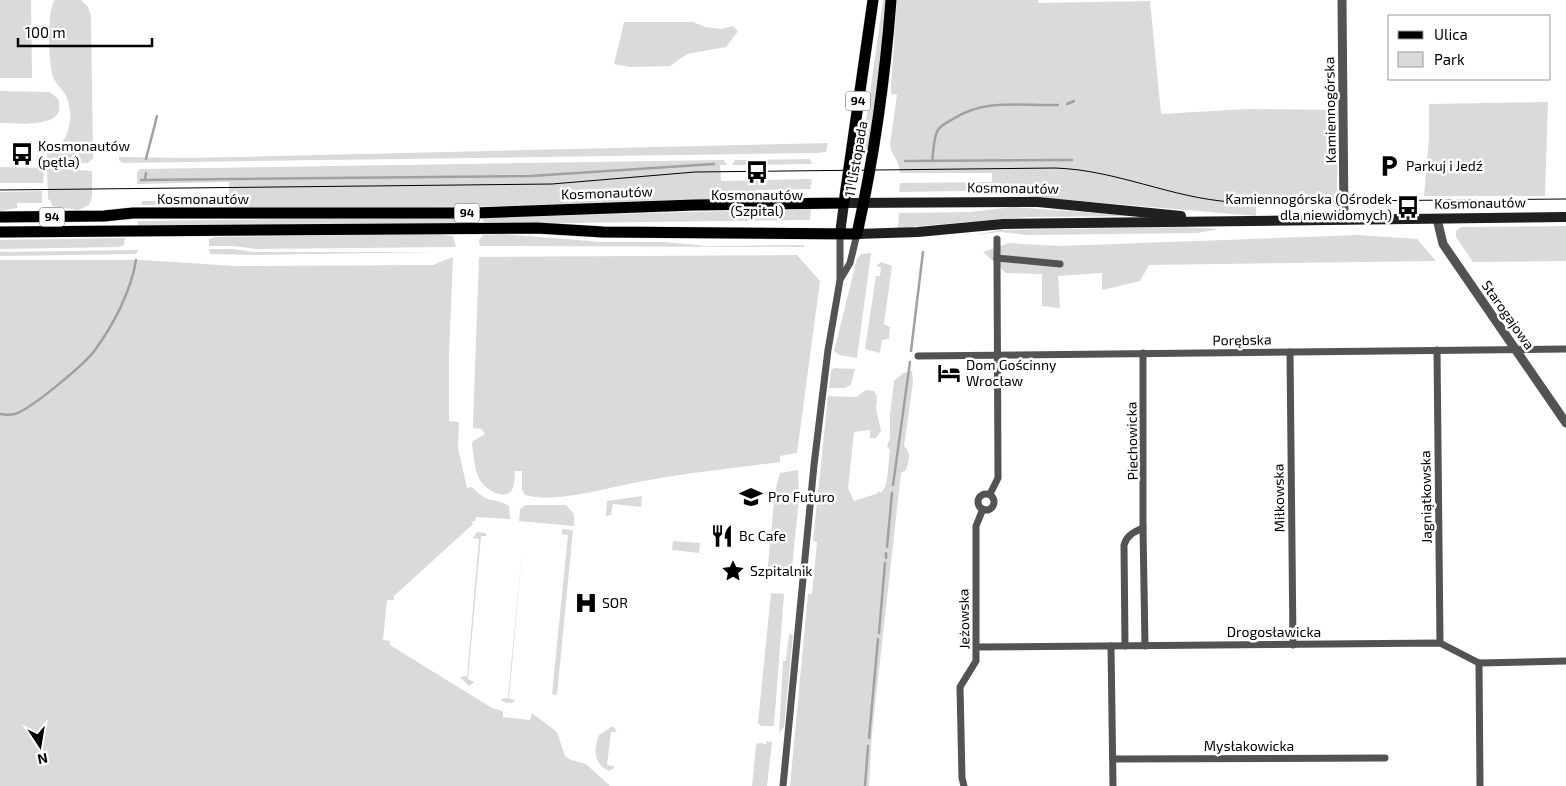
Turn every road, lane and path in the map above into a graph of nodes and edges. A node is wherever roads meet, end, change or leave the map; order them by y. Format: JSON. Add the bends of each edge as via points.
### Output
{"nodes":[{"id":1,"x":873,"y":0,"type":"edge"},
{"id":2,"x":891,"y":0,"type":"edge"},
{"id":3,"x":1342,"y":0,"type":"edge"},
{"id":4,"x":844,"y":203,"type":"junction"},
{"id":5,"x":864,"y":203,"type":"junction"},
{"id":6,"x":0,"y":217,"type":"edge"},
{"id":7,"x":1566,"y":217,"type":"edge"},
{"id":8,"x":1437,"y":219,"type":"junction"},
{"id":9,"x":1344,"y":220,"type":"junction"},
{"id":10,"x":1214,"y":221,"type":"junction"},
{"id":11,"x":0,"y":232,"type":"edge"},
{"id":12,"x":840,"y":234,"type":"junction"},
{"id":13,"x":857,"y":234,"type":"junction"},
{"id":14,"x":997,"y":238,"type":"dead end"},
{"id":15,"x":997,"y":258,"type":"junction"},
{"id":16,"x":1060,"y":264,"type":"dead end"},
{"id":17,"x":840,"y":280,"type":"junction"},
{"id":18,"x":1566,"y":349,"type":"edge"},
{"id":19,"x":1437,"y":350,"type":"junction"},
{"id":20,"x":1516,"y":350,"type":"junction"},
{"id":21,"x":1290,"y":352,"type":"junction"},
{"id":22,"x":1143,"y":353,"type":"junction"},
{"id":23,"x":996,"y":355,"type":"junction"},
{"id":24,"x":918,"y":356,"type":"dead end"},
{"id":25,"x":1566,"y":422,"type":"edge"},
{"id":26,"x":990,"y":494,"type":"junction"},
{"id":27,"x":983,"y":509,"type":"junction"},
{"id":28,"x":1143,"y":528,"type":"junction"},
{"id":29,"x":1440,"y":643,"type":"junction"},
{"id":30,"x":1293,"y":645,"type":"junction"},
{"id":31,"x":1111,"y":646,"type":"junction"},
{"id":32,"x":1125,"y":646,"type":"junction"},
{"id":33,"x":1145,"y":646,"type":"junction"},
{"id":34,"x":977,"y":647,"type":"junction"},
{"id":35,"x":1566,"y":661,"type":"edge"},
{"id":36,"x":1479,"y":663,"type":"junction"},
{"id":37,"x":1385,"y":758,"type":"dead end"},
{"id":38,"x":1113,"y":759,"type":"junction"},
{"id":39,"x":783,"y":786,"type":"edge"},
{"id":40,"x":964,"y":786,"type":"edge"},
{"id":41,"x":1113,"y":786,"type":"edge"},
{"id":42,"x":1480,"y":786,"type":"edge"}],
"edges":[{"from":1,"to":4,"type":"main road","name":"11 Listopada","number":"94"},
{"from":2,"to":5,"type":"main road","name":"11 Listopada","number":"94","via":[[887,61]]},
{"from":3,"to":9,"type":"street","name":"Kamiennogórska"},
{"from":4,"to":5,"type":"main road","name":"Kosmonautów"},
{"from":4,"to":6,"type":"main road","name":"Kosmonautów","number":"94","via":[[475,213],[133,213]]},
{"from":4,"to":12,"type":"main road","name":"11 Listopada"},
{"from":5,"to":10,"type":"main road","name":"Kosmonautów","via":[[1038,202]]},
{"from":5,"to":13,"type":"main road","name":"11 Listopada","number":"94"},
{"from":7,"to":8,"type":"main road","name":"Kosmonautów"},
{"from":8,"to":9,"type":"main road","name":"Kosmonautów"},
{"from":8,"to":20,"type":"street","name":"Starogajowa","via":[[1443,244]]},
{"from":9,"to":10,"type":"main road","name":"Kosmonautów"},
{"from":10,"to":13,"type":"main road","name":"Kosmonautów","via":[[1003,224]]},
{"from":11,"to":12,"type":"main road","name":"Kosmonautów","number":"94","via":[[537,228],[604,232]]},
{"from":12,"to":13,"type":"main road","name":"Kosmonautów","number":"94"},
{"from":12,"to":17,"type":"street"},
{"from":13,"to":17,"type":"street","via":[[850,262]]},
{"from":14,"to":15,"type":"street","name":"Jeżowska"},
{"from":15,"to":16,"type":"street"},
{"from":15,"to":23,"type":"street","name":"Jeżowska"},
{"from":17,"to":39,"type":"street","via":[[816,447]]},
{"from":18,"to":20,"type":"street","name":"Porębska"},
{"from":19,"to":20,"type":"street","name":"Porębska"},
{"from":19,"to":21,"type":"street","name":"Porębska"},
{"from":19,"to":29,"type":"street","name":"Jagniątkowska"},
{"from":20,"to":25,"type":"street","name":"Starogajowa"},
{"from":21,"to":22,"type":"street","name":"Porębska"},
{"from":21,"to":30,"type":"street","name":"Miłkowska"},
{"from":22,"to":23,"type":"street","name":"Porębska"},
{"from":22,"to":28,"type":"street","name":"Piechowicka"},
{"from":23,"to":24,"type":"street","name":"Porębska"},
{"from":23,"to":26,"type":"street","name":"Jeżowska","via":[[998,478]]},
{"from":26,"to":27,"type":"street","name":"Jeżowska","via":[[994,505]]},
{"from":26,"to":27,"type":"street","name":"Jeżowska","via":[[979,498],[978,503]]},
{"from":27,"to":34,"type":"street","name":"Jeżowska","via":[[976,526]]},
{"from":28,"to":32,"type":"street","via":[[1131,534],[1124,545]]},
{"from":28,"to":33,"type":"street","name":"Piechowicka"},
{"from":29,"to":30,"type":"street","name":"Drogosławicka"},
{"from":29,"to":36,"type":"street","name":"Drogosławicka"},
{"from":30,"to":33,"type":"street","name":"Drogosławicka"},
{"from":31,"to":32,"type":"street","name":"Drogosławicka"},
{"from":31,"to":34,"type":"street","name":"Drogosławicka"},
{"from":31,"to":38,"type":"street"},
{"from":32,"to":33,"type":"street","name":"Drogosławicka"},
{"from":34,"to":40,"type":"street","name":"Jeżowska","via":[[976,661],[960,687]]},
{"from":35,"to":36,"type":"street","name":"Drogosławicka"},
{"from":36,"to":42,"type":"street"},
{"from":37,"to":38,"type":"street","name":"Mysłakowicka"},
{"from":38,"to":41,"type":"street"}]}
